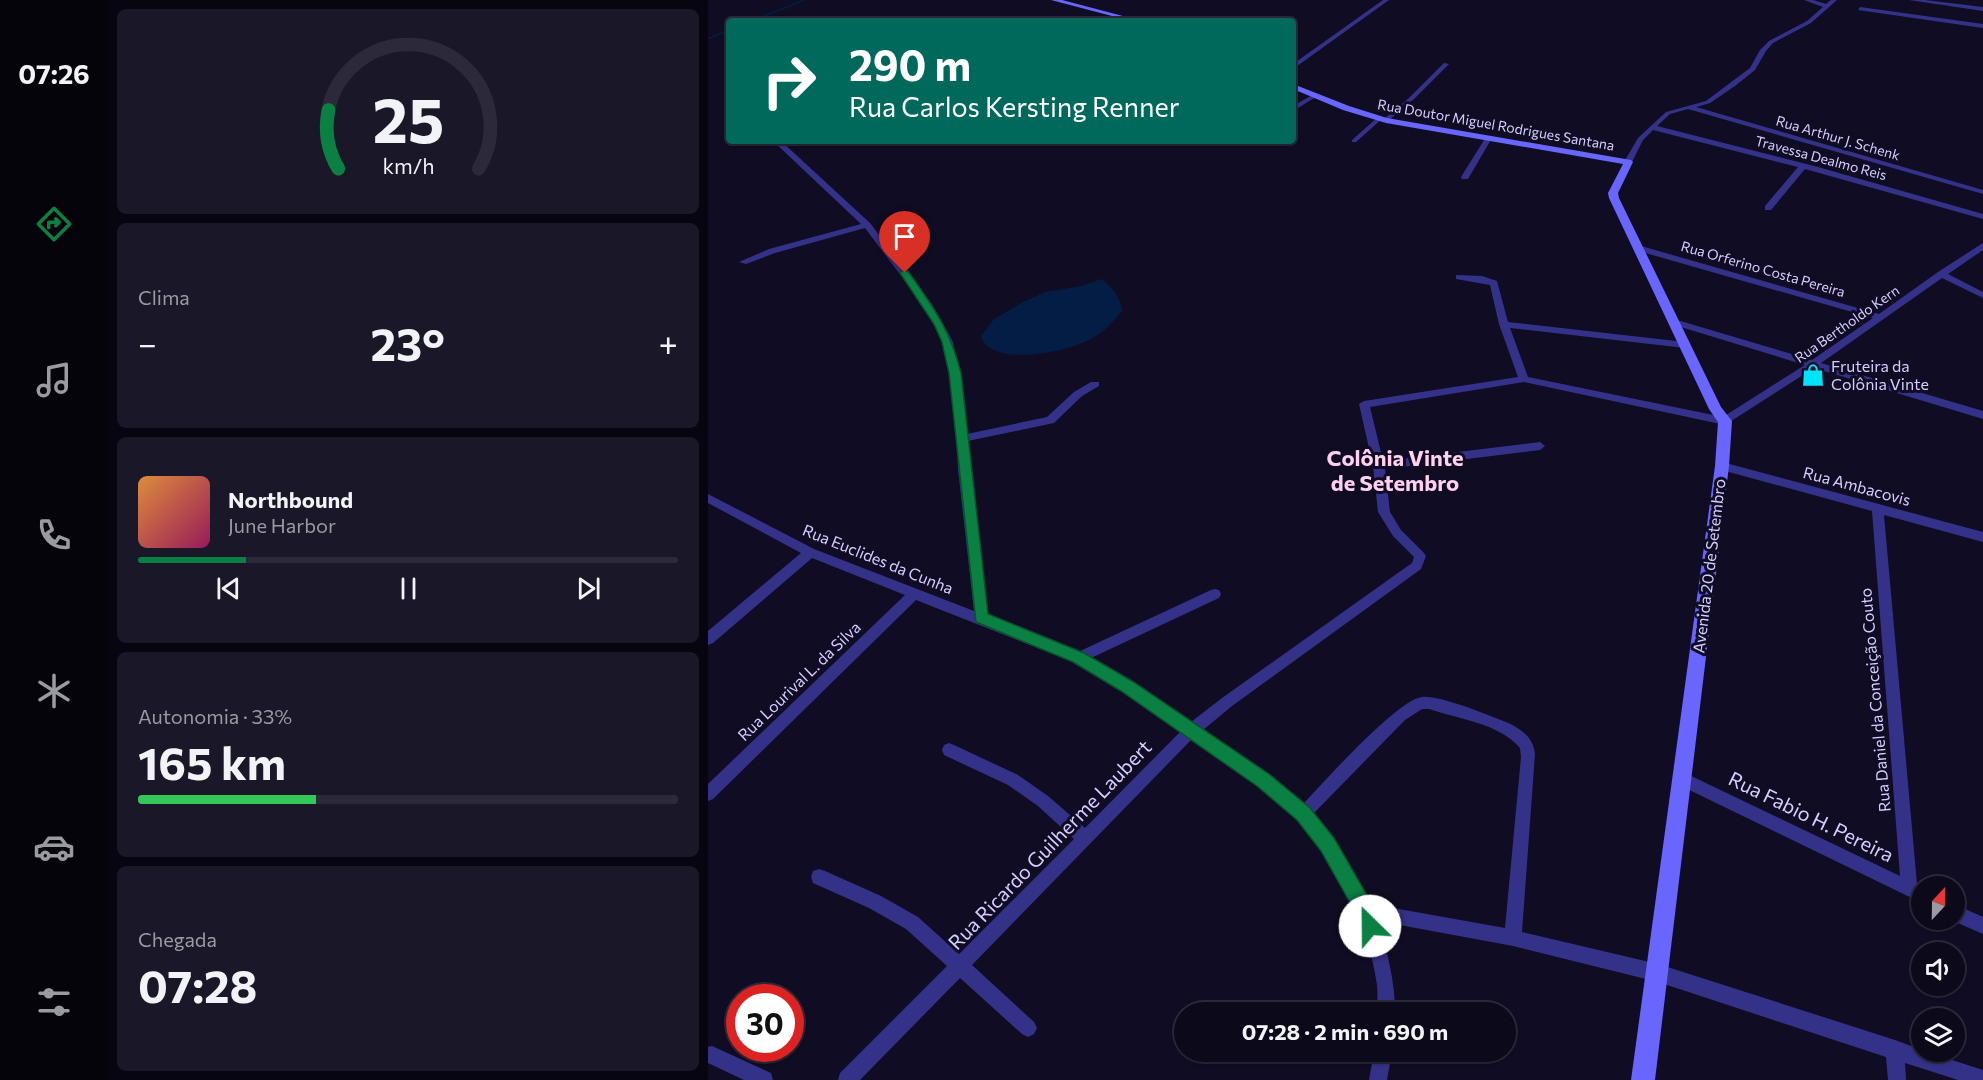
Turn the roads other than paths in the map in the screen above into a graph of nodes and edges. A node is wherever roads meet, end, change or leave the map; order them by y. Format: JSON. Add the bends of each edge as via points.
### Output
{"nodes":[{"id":1,"x":1054,"y":0,"type":"edge"},
{"id":2,"x":1386,"y":0,"type":"edge"},
{"id":3,"x":1807,"y":0,"type":"edge"},
{"id":4,"x":1834,"y":0,"type":"edge"},
{"id":5,"x":1912,"y":0,"type":"edge"},
{"id":6,"x":1827,"y":6,"type":"junction"},
{"id":7,"x":1860,"y":9,"type":"dead end"},
{"id":8,"x":1983,"y":9,"type":"edge"},
{"id":9,"x":1127,"y":18,"type":"edge"},
{"id":10,"x":1983,"y":26,"type":"edge"},
{"id":11,"x":1446,"y":64,"type":"dead end"},
{"id":12,"x":1296,"y":65,"type":"edge"},
{"id":13,"x":1296,"y":87,"type":"edge"},
{"id":14,"x":1316,"y":95,"type":"junction"},
{"id":15,"x":1296,"y":107,"type":"edge"},
{"id":16,"x":1687,"y":107,"type":"junction"},
{"id":17,"x":1383,"y":119,"type":"junction"},
{"id":18,"x":1651,"y":127,"type":"junction"},
{"id":19,"x":1488,"y":138,"type":"junction"},
{"id":20,"x":1354,"y":141,"type":"dead end"},
{"id":21,"x":780,"y":144,"type":"edge"},
{"id":22,"x":1628,"y":162,"type":"junction"},
{"id":23,"x":1803,"y":166,"type":"junction"},
{"id":24,"x":1465,"y":177,"type":"dead end"},
{"id":25,"x":1983,"y":192,"type":"edge"},
{"id":26,"x":1768,"y":208,"type":"dead end"},
{"id":27,"x":1983,"y":217,"type":"edge"},
{"id":28,"x":867,"y":225,"type":"junction"},
{"id":29,"x":1983,"y":246,"type":"edge"},
{"id":30,"x":1638,"y":248,"type":"junction"},
{"id":31,"x":743,"y":262,"type":"dead end"},
{"id":32,"x":1941,"y":274,"type":"junction"},
{"id":33,"x":1460,"y":277,"type":"dead end"},
{"id":34,"x":1983,"y":295,"type":"edge"},
{"id":35,"x":1879,"y":317,"type":"junction"},
{"id":36,"x":1674,"y":322,"type":"junction"},
{"id":37,"x":1504,"y":324,"type":"junction"},
{"id":38,"x":1685,"y":345,"type":"junction"},
{"id":39,"x":1813,"y":364,"type":"junction"},
{"id":40,"x":1524,"y":379,"type":"junction"},
{"id":41,"x":1095,"y":384,"type":"dead end"},
{"id":42,"x":1983,"y":415,"type":"edge"},
{"id":43,"x":1725,"y":421,"type":"junction"},
{"id":44,"x":962,"y":439,"type":"junction"},
{"id":45,"x":1540,"y":446,"type":"dead end"},
{"id":46,"x":1379,"y":466,"type":"junction"},
{"id":47,"x":1722,"y":466,"type":"junction"},
{"id":48,"x":708,"y":498,"type":"edge"},
{"id":49,"x":1878,"y":509,"type":"junction"},
{"id":50,"x":1983,"y":537,"type":"edge"},
{"id":51,"x":810,"y":552,"type":"junction"},
{"id":52,"x":915,"y":593,"type":"junction"},
{"id":53,"x":1215,"y":594,"type":"dead end"},
{"id":54,"x":981,"y":618,"type":"junction"},
{"id":55,"x":708,"y":639,"type":"edge"},
{"id":56,"x":1078,"y":658,"type":"junction"},
{"id":57,"x":1192,"y":730,"type":"junction"},
{"id":58,"x":949,"y":750,"type":"dead end"},
{"id":59,"x":1682,"y":779,"type":"junction"},
{"id":60,"x":708,"y":794,"type":"edge"},
{"id":61,"x":1303,"y":814,"type":"junction"},
{"id":62,"x":1085,"y":839,"type":"junction"},
{"id":63,"x":1913,"y":876,"type":"edge"},
{"id":64,"x":819,"y":877,"type":"dead end"},
{"id":65,"x":1911,"y":890,"type":"edge"},
{"id":66,"x":1366,"y":911,"type":"junction"},
{"id":67,"x":1965,"y":917,"type":"edge"},
{"id":68,"x":1983,"y":926,"type":"edge"},
{"id":69,"x":1513,"y":938,"type":"junction"},
{"id":70,"x":960,"y":967,"type":"junction"},
{"id":71,"x":1658,"y":973,"type":"junction"},
{"id":72,"x":1386,"y":1002,"type":"edge"},
{"id":73,"x":1028,"y":1028,"type":"dead end"},
{"id":74,"x":1895,"y":1049,"type":"junction"},
{"id":75,"x":712,"y":1055,"type":"dead end"},
{"id":76,"x":1381,"y":1062,"type":"edge"},
{"id":77,"x":1983,"y":1079,"type":"edge"},
{"id":78,"x":764,"y":1080,"type":"edge"},
{"id":79,"x":847,"y":1080,"type":"edge"},
{"id":80,"x":1378,"y":1080,"type":"edge"},
{"id":81,"x":1643,"y":1080,"type":"edge"},
{"id":82,"x":1897,"y":1080,"type":"edge"}],
"edges":[{"from":1,"to":9,"type":"street"},
{"from":2,"to":12,"type":"street"},
{"from":3,"to":6,"type":"street"},
{"from":4,"to":6,"type":"street"},
{"from":5,"to":8,"type":"street"},
{"from":6,"to":16,"type":"street","via":[[1809,22],[1771,42],[1745,76],[1708,102]]},
{"from":7,"to":10,"type":"street"},
{"from":11,"to":17,"type":"street","via":[[1412,98]]},
{"from":13,"to":14,"type":"street","name":"Rua Doutor Miguel Rodrigues Santana"},
{"from":14,"to":15,"type":"street"},
{"from":14,"to":17,"type":"street","name":"Rua Doutor Miguel Rodrigues Santana"},
{"from":16,"to":18,"type":"street","via":[[1668,113]]},
{"from":16,"to":25,"type":"street","name":"Rua Arthur J. Schenk"},
{"from":17,"to":19,"type":"street","name":"Rua Doutor Miguel Rodrigues Santana"},
{"from":17,"to":20,"type":"street"},
{"from":18,"to":22,"type":"street"},
{"from":18,"to":23,"type":"street","name":"Travessa Dealmo Reis"},
{"from":19,"to":22,"type":"street","name":"Rua Doutor Miguel Rodrigues Santana"},
{"from":19,"to":24,"type":"street"},
{"from":21,"to":28,"type":"street"},
{"from":22,"to":30,"type":"street","via":[[1613,193]]},
{"from":23,"to":26,"type":"street"},
{"from":23,"to":27,"type":"street","name":"Travessa Dealmo Reis"},
{"from":28,"to":31,"type":"street"},
{"from":28,"to":44,"type":"street","via":[[940,324],[948,342]]},
{"from":29,"to":32,"type":"street","name":"Rua Bertholdo Kern"},
{"from":30,"to":35,"type":"street","name":"Rua Orferino Costa Pereira"},
{"from":30,"to":36,"type":"street"},
{"from":32,"to":34,"type":"street"},
{"from":32,"to":35,"type":"street","name":"Rua Bertholdo Kern"},
{"from":33,"to":37,"type":"street","via":[[1494,283]]},
{"from":35,"to":39,"type":"street","name":"Rua Bertholdo Kern"},
{"from":36,"to":38,"type":"street"},
{"from":36,"to":39,"type":"street"},
{"from":37,"to":38,"type":"street"},
{"from":37,"to":40,"type":"street"},
{"from":38,"to":43,"type":"street","via":[[1715,409]]},
{"from":39,"to":42,"type":"street"},
{"from":39,"to":43,"type":"street","name":"Rua Bertholdo Kern"},
{"from":40,"to":43,"type":"street"},
{"from":40,"to":46,"type":"street","via":[[1368,402],[1363,407]]},
{"from":41,"to":44,"type":"street","via":[[1050,420]]},
{"from":43,"to":47,"type":"street","name":"Avenida 20 de Setembro"},
{"from":44,"to":54,"type":"street"},
{"from":45,"to":46,"type":"street"},
{"from":46,"to":57,"type":"street","name":"Rua Ricardo Guilherme Laubert","via":[[1384,512],[1420,556],[1417,566]]},
{"from":47,"to":49,"type":"street","name":"Rua Ambacovis"},
{"from":47,"to":59,"type":"street","name":"Avenida 20 de Setembro"},
{"from":48,"to":51,"type":"street","name":"Rua Euclides da Cunha"},
{"from":49,"to":50,"type":"street","name":"Rua Ambacovis"},
{"from":49,"to":63,"type":"street","name":"Rua Daniel da Conceição Couto"},
{"from":51,"to":52,"type":"street","name":"Rua Euclides da Cunha"},
{"from":51,"to":55,"type":"street"},
{"from":52,"to":54,"type":"street","name":"Rua Euclides da Cunha"},
{"from":52,"to":60,"type":"street","name":"Rua Lourival L. da Silva"},
{"from":53,"to":56,"type":"street"},
{"from":54,"to":56,"type":"street","name":"Rua Euclides da Cunha"},
{"from":56,"to":57,"type":"street","name":"Rua Euclides da Cunha"},
{"from":57,"to":61,"type":"street","name":"Rua Euclides da Cunha"},
{"from":57,"to":62,"type":"street","name":"Rua Ricardo Guilherme Laubert"},
{"from":58,"to":62,"type":"street","via":[[1012,780],[1043,801]]},
{"from":59,"to":65,"type":"street","name":"Rua Fabio H. Pereira"},
{"from":59,"to":71,"type":"street","name":"Avenida 20 de Setembro"},
{"from":61,"to":66,"type":"street","name":"Rua Euclides da Cunha","via":[[1328,844]]},
{"from":61,"to":69,"type":"street","via":[[1400,715],[1420,703],[1516,735],[1527,746],[1528,757]]},
{"from":62,"to":70,"type":"street","name":"Rua Ricardo Guilherme Laubert"},
{"from":64,"to":70,"type":"street","via":[[912,923]]},
{"from":66,"to":69,"type":"street"},
{"from":66,"to":72,"type":"street","name":"Rua Euclides da Cunha","via":[[1380,957]]},
{"from":67,"to":68,"type":"street"},
{"from":69,"to":71,"type":"street"},
{"from":70,"to":73,"type":"street"},
{"from":70,"to":79,"type":"street","name":"Rua Ricardo Guilherme Laubert"},
{"from":71,"to":74,"type":"street"},
{"from":71,"to":81,"type":"street","name":"Avenida 20 de Setembro"},
{"from":74,"to":77,"type":"street"},
{"from":74,"to":82,"type":"street"},
{"from":75,"to":78,"type":"street"},
{"from":76,"to":80,"type":"street"}]}
